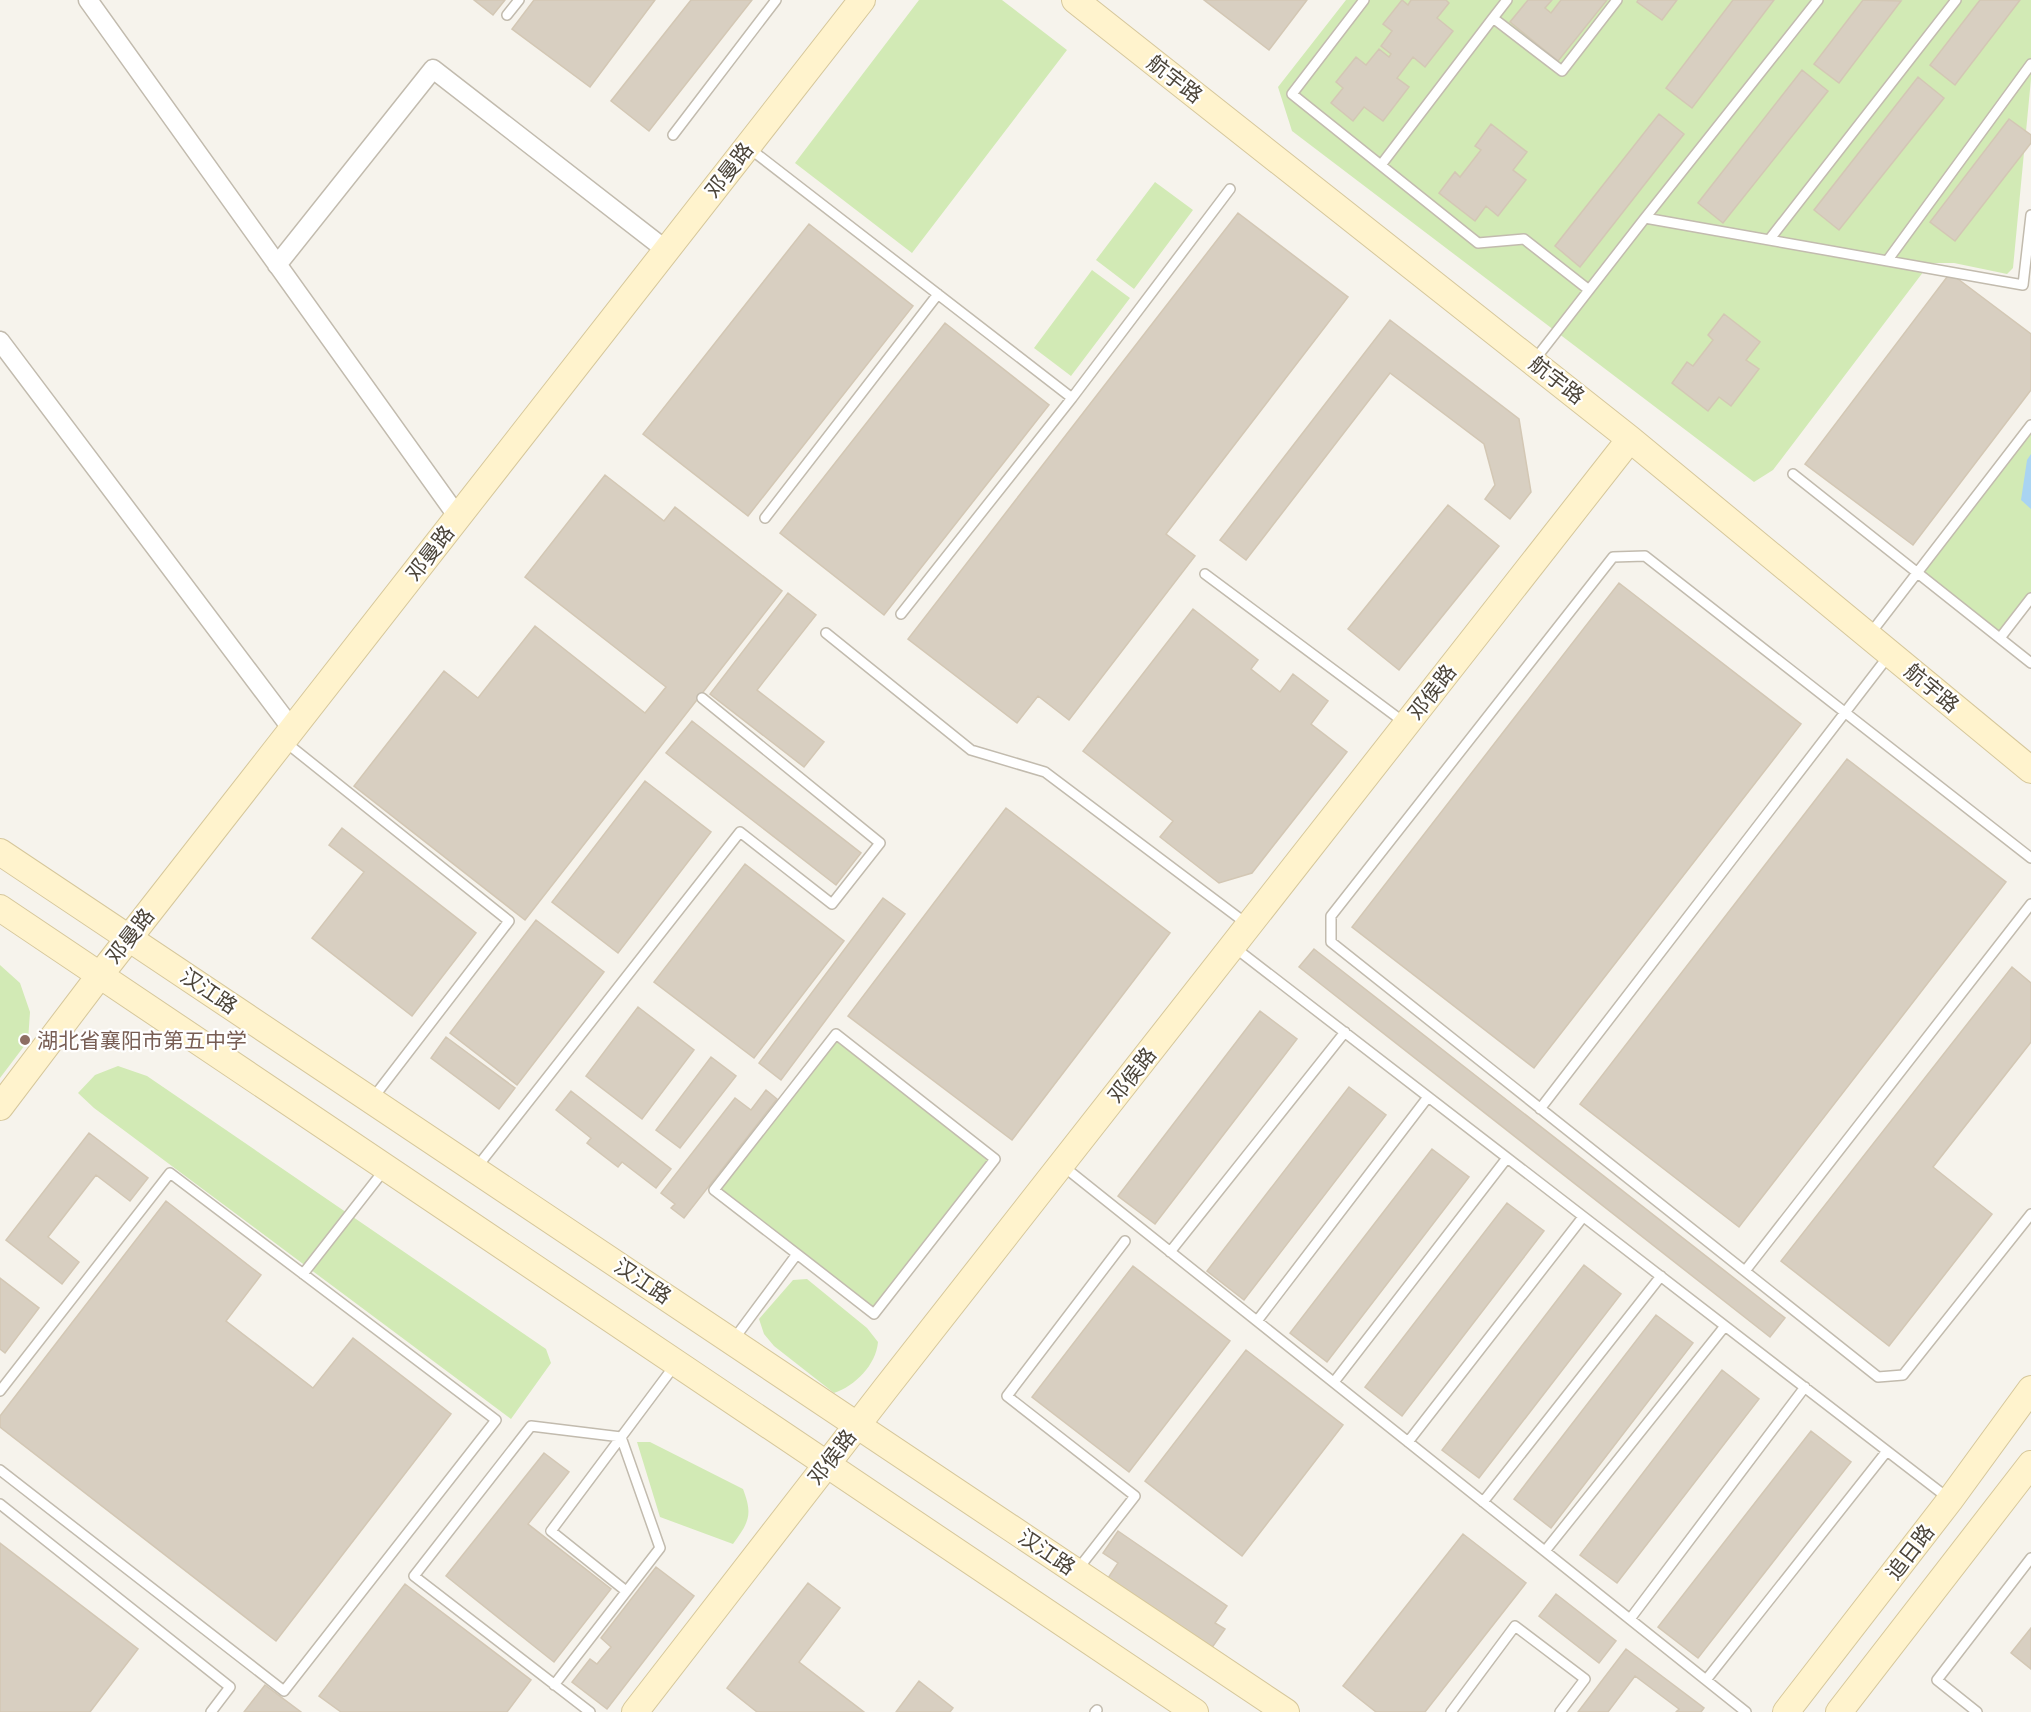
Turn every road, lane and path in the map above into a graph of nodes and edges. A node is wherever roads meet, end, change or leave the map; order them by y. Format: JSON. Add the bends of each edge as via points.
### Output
{"nodes":[{"id":1,"x":88,"y":0,"type":"edge"},
{"id":2,"x":519,"y":0,"type":"edge"},
{"id":3,"x":776,"y":0,"type":"edge"},
{"id":4,"x":862,"y":0,"type":"edge"},
{"id":5,"x":1075,"y":0,"type":"edge"},
{"id":6,"x":1364,"y":0,"type":"edge"},
{"id":7,"x":1507,"y":0,"type":"edge"},
{"id":8,"x":1617,"y":0,"type":"edge"},
{"id":9,"x":1818,"y":0,"type":"edge"},
{"id":10,"x":1956,"y":0,"type":"edge"},
{"id":11,"x":507,"y":15,"type":"dead end"},
{"id":12,"x":1493,"y":18,"type":"junction"},
{"id":13,"x":2031,"y":64,"type":"edge"},
{"id":14,"x":673,"y":135,"type":"dead end"},
{"id":15,"x":747,"y":147,"type":"junction"},
{"id":16,"x":1381,"y":165,"type":"junction"},
{"id":17,"x":1230,"y":189,"type":"dead end"},
{"id":18,"x":2031,"y":215,"type":"edge"},
{"id":19,"x":1645,"y":218,"type":"junction"},
{"id":20,"x":1769,"y":240,"type":"junction"},
{"id":21,"x":666,"y":250,"type":"junction"},
{"id":22,"x":1887,"y":261,"type":"junction"},
{"id":23,"x":277,"y":265,"type":"junction"},
{"id":24,"x":1589,"y":290,"type":"junction"},
{"id":25,"x":938,"y":294,"type":"junction"},
{"id":26,"x":0,"y":341,"type":"edge"},
{"id":27,"x":1533,"y":362,"type":"junction"},
{"id":28,"x":1072,"y":398,"type":"junction"},
{"id":29,"x":2031,"y":425,"type":"edge"},
{"id":30,"x":1630,"y":439,"type":"junction"},
{"id":31,"x":1793,"y":474,"type":"dead end"},
{"id":32,"x":458,"y":517,"type":"junction"},
{"id":33,"x":765,"y":518,"type":"dead end"},
{"id":34,"x":1205,"y":573,"type":"dead end"},
{"id":35,"x":1918,"y":573,"type":"junction"},
{"id":36,"x":2031,"y":598,"type":"edge"},
{"id":37,"x":901,"y":614,"type":"dead end"},
{"id":38,"x":826,"y":633,"type":"dead end"},
{"id":39,"x":1869,"y":636,"type":"junction"},
{"id":40,"x":2000,"y":638,"type":"junction"},
{"id":41,"x":1890,"y":654,"type":"junction"},
{"id":42,"x":2031,"y":663,"type":"edge"},
{"id":43,"x":702,"y":698,"type":"dead end"},
{"id":44,"x":1845,"y":712,"type":"junction"},
{"id":45,"x":1407,"y":724,"type":"junction"},
{"id":46,"x":288,"y":735,"type":"junction"},
{"id":47,"x":2031,"y":770,"type":"edge"},
{"id":48,"x":0,"y":852,"type":"edge"},
{"id":49,"x":2031,"y":858,"type":"edge"},
{"id":50,"x":2031,"y":904,"type":"edge"},
{"id":51,"x":0,"y":908,"type":"edge"},
{"id":52,"x":1249,"y":925,"type":"junction"},
{"id":53,"x":129,"y":938,"type":"junction"},
{"id":54,"x":1233,"y":946,"type":"junction"},
{"id":55,"x":100,"y":975,"type":"junction"},
{"id":56,"x":1345,"y":1032,"type":"junction"},
{"id":57,"x":1428,"y":1097,"type":"junction"},
{"id":58,"x":372,"y":1100,"type":"junction"},
{"id":59,"x":0,"y":1107,"type":"edge"},
{"id":60,"x":1540,"y":1109,"type":"junction"},
{"id":61,"x":1507,"y":1158,"type":"junction"},
{"id":62,"x":1061,"y":1165,"type":"junction"},
{"id":63,"x":386,"y":1167,"type":"junction"},
{"id":64,"x":476,"y":1169,"type":"junction"},
{"id":65,"x":2031,"y":1214,"type":"edge"},
{"id":66,"x":1583,"y":1216,"type":"junction"},
{"id":67,"x":1125,"y":1241,"type":"dead end"},
{"id":68,"x":1170,"y":1252,"type":"junction"},
{"id":69,"x":797,"y":1254,"type":"junction"},
{"id":70,"x":1745,"y":1271,"type":"junction"},
{"id":71,"x":303,"y":1274,"type":"junction"},
{"id":72,"x":1660,"y":1276,"type":"junction"},
{"id":73,"x":1257,"y":1321,"type":"junction"},
{"id":74,"x":1725,"y":1326,"type":"junction"},
{"id":75,"x":732,"y":1341,"type":"junction"},
{"id":76,"x":677,"y":1363,"type":"junction"},
{"id":77,"x":1334,"y":1383,"type":"junction"},
{"id":78,"x":1805,"y":1388,"type":"junction"},
{"id":79,"x":2031,"y":1389,"type":"edge"},
{"id":80,"x":0,"y":1391,"type":"edge"},
{"id":81,"x":858,"y":1424,"type":"junction"},
{"id":82,"x":621,"y":1437,"type":"junction"},
{"id":83,"x":1408,"y":1442,"type":"junction"},
{"id":84,"x":1887,"y":1450,"type":"junction"},
{"id":85,"x":827,"y":1464,"type":"junction"},
{"id":86,"x":2031,"y":1464,"type":"edge"},
{"id":87,"x":0,"y":1470,"type":"edge"},
{"id":88,"x":1950,"y":1500,"type":"junction"},
{"id":89,"x":1483,"y":1502,"type":"junction"},
{"id":90,"x":0,"y":1504,"type":"edge"},
{"id":91,"x":1545,"y":1551,"type":"junction"},
{"id":92,"x":2031,"y":1558,"type":"edge"},
{"id":93,"x":1076,"y":1571,"type":"junction"},
{"id":94,"x":626,"y":1591,"type":"junction"},
{"id":95,"x":1630,"y":1619,"type":"junction"},
{"id":96,"x":1706,"y":1680,"type":"junction"},
{"id":97,"x":554,"y":1685,"type":"junction"},
{"id":98,"x":211,"y":1712,"type":"edge"},
{"id":99,"x":590,"y":1712,"type":"edge"},
{"id":100,"x":635,"y":1712,"type":"edge"},
{"id":101,"x":1195,"y":1712,"type":"edge"},
{"id":102,"x":1286,"y":1712,"type":"edge"},
{"id":103,"x":1450,"y":1712,"type":"edge"},
{"id":104,"x":1560,"y":1712,"type":"edge"},
{"id":105,"x":1746,"y":1712,"type":"edge"},
{"id":106,"x":1786,"y":1712,"type":"edge"},
{"id":107,"x":1839,"y":1712,"type":"edge"},
{"id":108,"x":1977,"y":1712,"type":"edge"}],
"edges":[{"from":1,"to":23,"type":"street"},
{"from":2,"to":11,"type":"lane"},
{"from":3,"to":14,"type":"lane"},
{"from":4,"to":15,"type":"street","name":"邓曼路"},
{"from":5,"to":27,"type":"street","name":"航宇路"},
{"from":6,"to":16,"type":"lane","via":[[1292,94]]},
{"from":7,"to":12,"type":"lane"},
{"from":8,"to":12,"type":"lane","via":[[1562,71]]},
{"from":9,"to":19,"type":"lane"},
{"from":10,"to":20,"type":"lane"},
{"from":12,"to":16,"type":"lane"},
{"from":13,"to":22,"type":"lane"},
{"from":15,"to":21,"type":"street","name":"邓曼路"},
{"from":15,"to":25,"type":"lane"},
{"from":16,"to":24,"type":"lane","via":[[1478,243],[1524,239]]},
{"from":17,"to":28,"type":"lane"},
{"from":18,"to":22,"type":"lane","via":[[2023,285]]},
{"from":19,"to":20,"type":"lane"},
{"from":19,"to":24,"type":"lane"},
{"from":20,"to":22,"type":"lane"},
{"from":21,"to":23,"type":"street","via":[[433,69]]},
{"from":21,"to":32,"type":"street","name":"邓曼路"},
{"from":23,"to":32,"type":"street"},
{"from":24,"to":27,"type":"lane"},
{"from":25,"to":28,"type":"lane"},
{"from":25,"to":33,"type":"lane"},
{"from":26,"to":46,"type":"street"},
{"from":27,"to":30,"type":"street","name":"航宇路"},
{"from":28,"to":37,"type":"lane"},
{"from":29,"to":35,"type":"lane"},
{"from":30,"to":39,"type":"street","name":"航宇路"},
{"from":30,"to":45,"type":"street","name":"邓侯路"},
{"from":31,"to":35,"type":"lane"},
{"from":32,"to":46,"type":"street","name":"邓曼路"},
{"from":34,"to":45,"type":"lane"},
{"from":35,"to":39,"type":"lane"},
{"from":35,"to":40,"type":"lane"},
{"from":36,"to":40,"type":"lane"},
{"from":38,"to":52,"type":"lane","via":[[971,750],[1045,772]]},
{"from":39,"to":41,"type":"street","name":"航宇路"},
{"from":40,"to":42,"type":"lane"},
{"from":41,"to":44,"type":"lane"},
{"from":41,"to":47,"type":"street","name":"航宇路"},
{"from":43,"to":64,"type":"lane","via":[[880,843],[832,904],[740,832]]},
{"from":44,"to":49,"type":"lane"},
{"from":44,"to":60,"type":"lane"},
{"from":44,"to":60,"type":"lane","via":[[1645,556],[1613,557],[1331,916],[1331,942]]},
{"from":45,"to":52,"type":"street","name":"邓侯路"},
{"from":46,"to":53,"type":"street","name":"邓曼路"},
{"from":46,"to":58,"type":"lane","via":[[509,921]]},
{"from":48,"to":53,"type":"street","name":"汉江路"},
{"from":50,"to":70,"type":"lane"},
{"from":51,"to":55,"type":"street"},
{"from":52,"to":54,"type":"street","name":"邓侯路"},
{"from":53,"to":55,"type":"street","name":"邓曼路"},
{"from":53,"to":58,"type":"street","name":"汉江路"},
{"from":54,"to":56,"type":"lane"},
{"from":54,"to":62,"type":"street","name":"邓侯路"},
{"from":55,"to":59,"type":"street","name":"邓曼路"},
{"from":55,"to":63,"type":"street"},
{"from":56,"to":57,"type":"lane"},
{"from":56,"to":68,"type":"lane"},
{"from":57,"to":61,"type":"lane"},
{"from":57,"to":73,"type":"lane"},
{"from":58,"to":64,"type":"street","name":"汉江路"},
{"from":60,"to":70,"type":"lane"},
{"from":61,"to":66,"type":"lane"},
{"from":61,"to":77,"type":"lane"},
{"from":62,"to":68,"type":"lane"},
{"from":62,"to":81,"type":"street","name":"邓侯路"},
{"from":63,"to":71,"type":"lane"},
{"from":63,"to":76,"type":"street"},
{"from":64,"to":75,"type":"street","name":"汉江路"},
{"from":65,"to":70,"type":"lane","via":[[1903,1375],[1878,1377]]},
{"from":66,"to":72,"type":"lane"},
{"from":66,"to":83,"type":"lane"},
{"from":67,"to":93,"type":"lane","via":[[1007,1396],[1135,1496]]},
{"from":68,"to":73,"type":"lane"},
{"from":69,"to":69,"type":"lane","via":[[874,1314],[995,1159],[836,1034],[714,1190]]},
{"from":69,"to":75,"type":"lane"},
{"from":71,"to":80,"type":"lane","via":[[170,1173]]},
{"from":71,"to":87,"type":"lane","via":[[496,1420],[284,1691]]},
{"from":72,"to":74,"type":"lane"},
{"from":72,"to":89,"type":"lane"},
{"from":73,"to":77,"type":"lane"},
{"from":74,"to":78,"type":"lane"},
{"from":74,"to":91,"type":"lane"},
{"from":75,"to":81,"type":"street","name":"汉江路"},
{"from":76,"to":82,"type":"lane"},
{"from":76,"to":85,"type":"street"},
{"from":77,"to":83,"type":"lane"},
{"from":78,"to":84,"type":"lane"},
{"from":78,"to":95,"type":"lane"},
{"from":79,"to":88,"type":"street","name":"追日路"},
{"from":81,"to":85,"type":"street","name":"邓侯路"},
{"from":81,"to":93,"type":"street","name":"汉江路"},
{"from":82,"to":94,"type":"lane","via":[[660,1548]]},
{"from":82,"to":94,"type":"lane","via":[[550,1531]]},
{"from":82,"to":97,"type":"lane","via":[[531,1426],[414,1576]]},
{"from":83,"to":89,"type":"lane"},
{"from":84,"to":88,"type":"lane"},
{"from":84,"to":96,"type":"lane"},
{"from":85,"to":100,"type":"street","name":"邓侯路"},
{"from":85,"to":101,"type":"street"},
{"from":86,"to":107,"type":"street","name":"追日路"},
{"from":88,"to":106,"type":"street","name":"追日路"},
{"from":89,"to":91,"type":"lane"},
{"from":90,"to":98,"type":"lane","via":[[230,1687]]},
{"from":91,"to":95,"type":"lane"},
{"from":92,"to":108,"type":"lane","via":[[1937,1680]]},
{"from":93,"to":102,"type":"street","name":"汉江路"},
{"from":94,"to":97,"type":"lane"},
{"from":95,"to":96,"type":"lane"},
{"from":96,"to":105,"type":"lane"},
{"from":97,"to":99,"type":"lane"},
{"from":103,"to":104,"type":"lane","via":[[1515,1626],[1585,1679]]}]}
